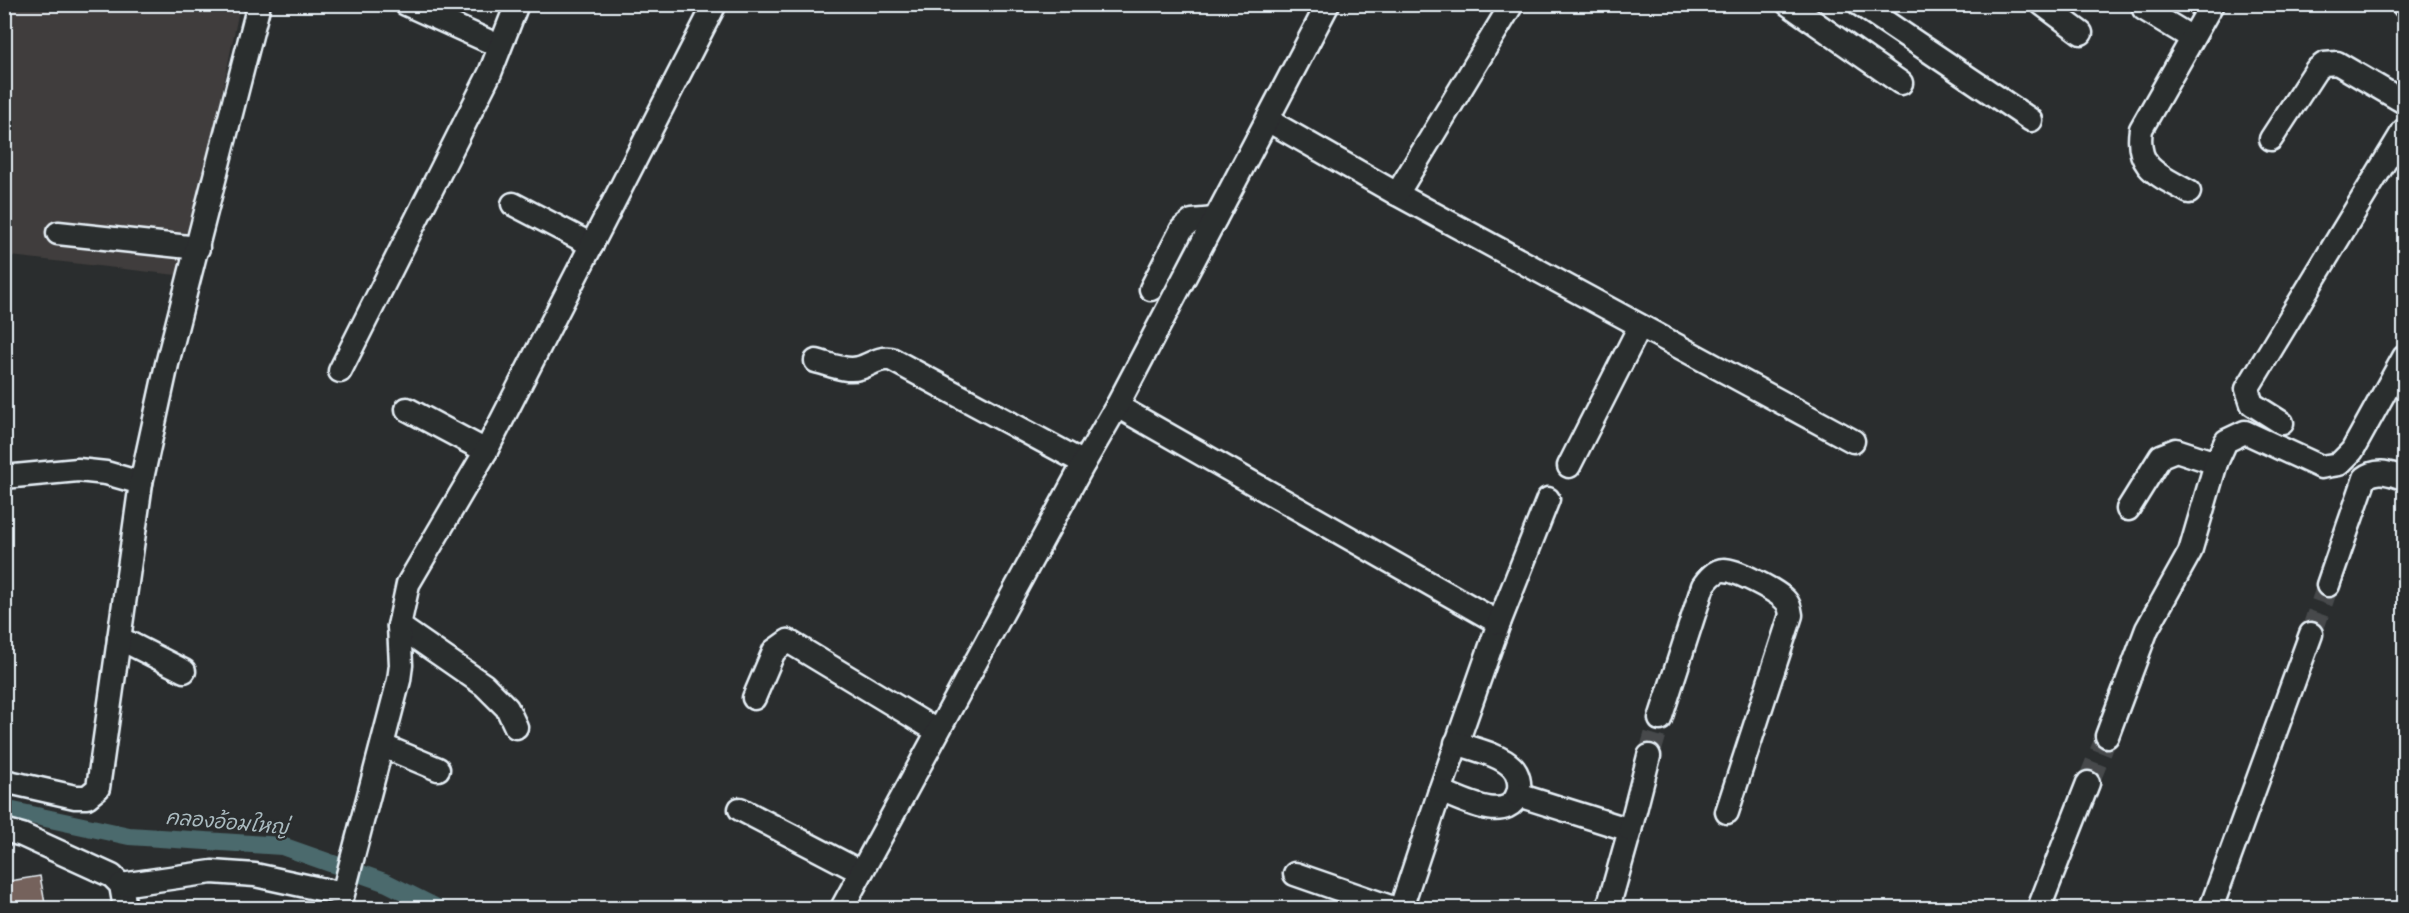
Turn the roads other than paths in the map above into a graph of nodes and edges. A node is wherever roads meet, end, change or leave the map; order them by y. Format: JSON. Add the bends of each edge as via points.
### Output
{"nodes":[{"id":1,"x":259,"y":4,"type":"edge"},
{"id":2,"x":406,"y":4,"type":"edge"},
{"id":3,"x":517,"y":4,"type":"edge"},
{"id":4,"x":715,"y":4,"type":"edge"},
{"id":5,"x":1328,"y":4,"type":"edge"},
{"id":6,"x":1512,"y":4,"type":"edge"},
{"id":7,"x":1788,"y":4,"type":"edge"},
{"id":8,"x":1859,"y":4,"type":"edge"},
{"id":9,"x":2042,"y":4,"type":"edge"},
{"id":10,"x":2212,"y":4,"type":"edge"},
{"id":11,"x":2144,"y":9,"type":"dead end"},
{"id":12,"x":2081,"y":33,"type":"dead end"},
{"id":13,"x":2192,"y":38,"type":"junction"},
{"id":14,"x":499,"y":46,"type":"junction"},
{"id":15,"x":1901,"y":83,"type":"dead end"},
{"id":16,"x":2404,"y":102,"type":"edge"},
{"id":17,"x":1269,"y":120,"type":"junction"},
{"id":18,"x":2031,"y":120,"type":"dead end"},
{"id":19,"x":2404,"y":130,"type":"edge"},
{"id":20,"x":2271,"y":139,"type":"dead end"},
{"id":21,"x":2189,"y":192,"type":"dead end"},
{"id":22,"x":1396,"y":195,"type":"junction"},
{"id":23,"x":513,"y":204,"type":"dead end"},
{"id":24,"x":1215,"y":219,"type":"junction"},
{"id":25,"x":58,"y":234,"type":"dead end"},
{"id":26,"x":592,"y":245,"type":"junction"},
{"id":27,"x":198,"y":248,"type":"junction"},
{"id":28,"x":1151,"y":289,"type":"dead end"},
{"id":29,"x":1641,"y":326,"type":"junction"},
{"id":30,"x":2404,"y":357,"type":"edge"},
{"id":31,"x":816,"y":361,"type":"dead end"},
{"id":32,"x":340,"y":371,"type":"dead end"},
{"id":33,"x":1117,"y":406,"type":"junction"},
{"id":34,"x":407,"y":409,"type":"dead end"},
{"id":35,"x":2282,"y":423,"type":"dead end"},
{"id":36,"x":1853,"y":441,"type":"dead end"},
{"id":37,"x":486,"y":451,"type":"junction"},
{"id":38,"x":1084,"y":463,"type":"junction"},
{"id":39,"x":2216,"y":463,"type":"junction"},
{"id":40,"x":1569,"y":466,"type":"dead end"},
{"id":41,"x":4,"y":477,"type":"edge"},
{"id":42,"x":2404,"y":478,"type":"edge"},
{"id":43,"x":141,"y":483,"type":"junction"},
{"id":44,"x":1548,"y":499,"type":"dead end"},
{"id":45,"x":2128,"y":509,"type":"dead end"},
{"id":46,"x":2328,"y":585,"type":"tunnel mouth"},
{"id":47,"x":1499,"y":623,"type":"junction"},
{"id":48,"x":399,"y":626,"type":"junction"},
{"id":49,"x":2311,"y":634,"type":"tunnel mouth"},
{"id":50,"x":119,"y":638,"type":"junction"},
{"id":51,"x":184,"y":670,"type":"dead end"},
{"id":52,"x":754,"y":698,"type":"dead end"},
{"id":53,"x":1660,"y":719,"type":"tunnel mouth"},
{"id":54,"x":516,"y":727,"type":"dead end"},
{"id":55,"x":938,"y":731,"type":"junction"},
{"id":56,"x":2107,"y":736,"type":"tunnel mouth"},
{"id":57,"x":1456,"y":742,"type":"junction"},
{"id":58,"x":383,"y":746,"type":"junction"},
{"id":59,"x":1649,"y":756,"type":"tunnel mouth"},
{"id":60,"x":438,"y":769,"type":"dead end"},
{"id":61,"x":4,"y":781,"type":"edge"},
{"id":62,"x":2088,"y":783,"type":"tunnel mouth"},
{"id":63,"x":1440,"y":791,"type":"junction"},
{"id":64,"x":1518,"y":795,"type":"junction"},
{"id":65,"x":740,"y":809,"type":"dead end"},
{"id":66,"x":1727,"y":812,"type":"dead end"},
{"id":67,"x":4,"y":830,"type":"edge"},
{"id":68,"x":1630,"y":830,"type":"junction"},
{"id":69,"x":861,"y":872,"type":"junction"},
{"id":70,"x":1295,"y":874,"type":"dead end"},
{"id":71,"x":121,"y":885,"type":"junction"},
{"id":72,"x":125,"y":909,"type":"edge"},
{"id":73,"x":842,"y":909,"type":"edge"},
{"id":74,"x":1393,"y":909,"type":"edge"},
{"id":75,"x":1401,"y":909,"type":"edge"},
{"id":76,"x":1608,"y":909,"type":"edge"},
{"id":77,"x":2039,"y":909,"type":"edge"},
{"id":78,"x":2211,"y":909,"type":"edge"}],
"edges":[{"from":1,"to":27,"type":"street"},
{"from":2,"to":14,"type":"street"},
{"from":3,"to":14,"type":"street"},
{"from":4,"to":26,"type":"street"},
{"from":5,"to":17,"type":"street"},
{"from":6,"to":22,"type":"street"},
{"from":7,"to":15,"type":"street"},
{"from":8,"to":18,"type":"street"},
{"from":9,"to":12,"type":"street"},
{"from":10,"to":13,"type":"street"},
{"from":11,"to":13,"type":"street"},
{"from":13,"to":21,"type":"street","via":[[2141,129],[2139,146],[2150,170]]},
{"from":14,"to":32,"type":"street"},
{"from":16,"to":20,"type":"street","via":[[2337,63],[2324,64],[2316,70]]},
{"from":17,"to":22,"type":"street"},
{"from":17,"to":24,"type":"street"},
{"from":19,"to":35,"type":"street","via":[[2247,389],[2252,404]]},
{"from":22,"to":29,"type":"street"},
{"from":23,"to":26,"type":"street"},
{"from":24,"to":28,"type":"street","via":[[1192,221],[1182,229]]},
{"from":24,"to":33,"type":"street"},
{"from":25,"to":27,"type":"street"},
{"from":26,"to":37,"type":"street"},
{"from":27,"to":43,"type":"street"},
{"from":29,"to":36,"type":"street"},
{"from":29,"to":40,"type":"street"},
{"from":30,"to":39,"type":"street","via":[[2352,451],[2339,464],[2321,467],[2245,432],[2226,441]]},
{"from":31,"to":38,"type":"street","via":[[858,369],[883,358],[891,359]]},
{"from":33,"to":38,"type":"street"},
{"from":33,"to":47,"type":"street"},
{"from":34,"to":37,"type":"street"},
{"from":37,"to":48,"type":"street","via":[[408,584]]},
{"from":38,"to":55,"type":"street"},
{"from":39,"to":45,"type":"street","via":[[2176,450],[2161,456]]},
{"from":39,"to":56,"type":"street","via":[[2190,552],[2147,629]]},
{"from":41,"to":43,"type":"street","via":[[78,470]]},
{"from":42,"to":46,"type":"street","via":[[2381,471],[2365,478]]},
{"from":43,"to":50,"type":"street"},
{"from":44,"to":47,"type":"street"},
{"from":47,"to":57,"type":"street"},
{"from":48,"to":54,"type":"street","via":[[484,685],[507,708]]},
{"from":48,"to":58,"type":"street","via":[[401,665]]},
{"from":49,"to":78,"type":"street"},
{"from":50,"to":51,"type":"street"},
{"from":50,"to":61,"type":"street","via":[[98,788],[87,796],[75,797]]},
{"from":52,"to":55,"type":"street","via":[[774,651],[788,641]]},
{"from":53,"to":66,"type":"street","via":[[1703,586],[1710,576],[1723,570],[1737,573],[1784,599],[1791,615]]},
{"from":55,"to":69,"type":"street"},
{"from":57,"to":63,"type":"street"},
{"from":57,"to":64,"type":"street","via":[[1504,760],[1519,780]]},
{"from":58,"to":60,"type":"street"},
{"from":58,"to":71,"type":"street","via":[[342,894],[255,875],[212,872]]},
{"from":59,"to":68,"type":"street"},
{"from":62,"to":77,"type":"street"},
{"from":63,"to":64,"type":"street","via":[[1497,810]]},
{"from":63,"to":75,"type":"street"},
{"from":64,"to":68,"type":"street"},
{"from":65,"to":69,"type":"street"},
{"from":67,"to":71,"type":"street","via":[[112,876]]},
{"from":68,"to":76,"type":"street"},
{"from":69,"to":73,"type":"street"},
{"from":70,"to":74,"type":"street"},
{"from":71,"to":72,"type":"street"}]}
